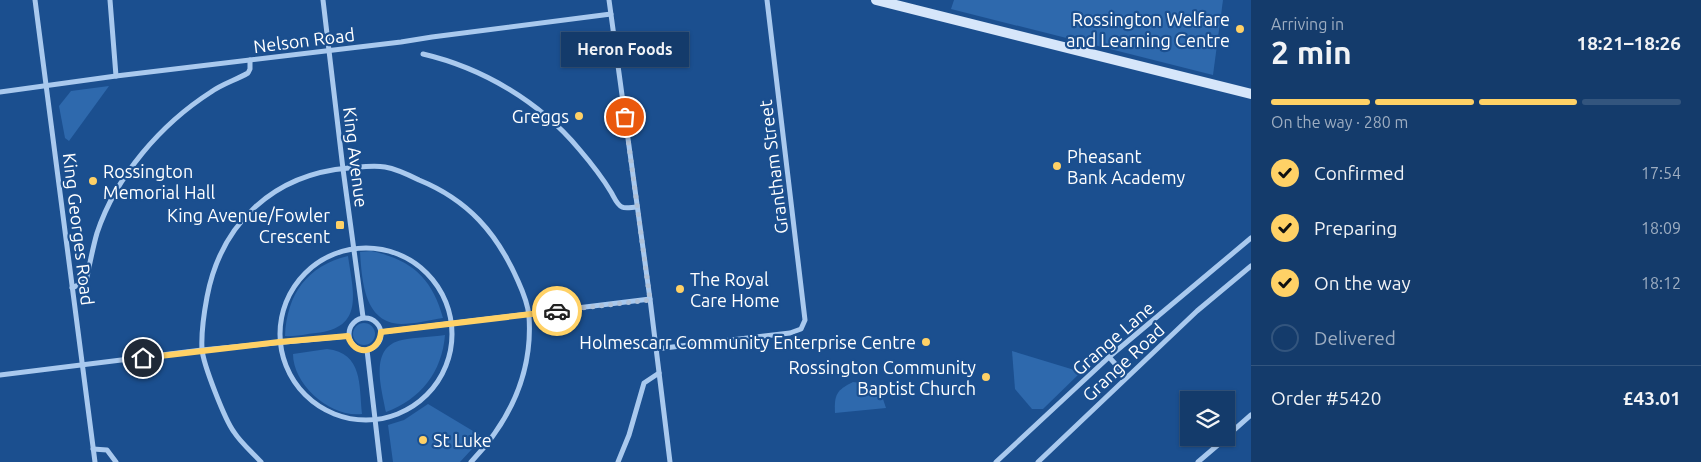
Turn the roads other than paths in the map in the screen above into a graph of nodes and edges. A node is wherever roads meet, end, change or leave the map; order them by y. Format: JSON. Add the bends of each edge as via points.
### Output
{"nodes":[{"id":1,"x":35,"y":0,"type":"edge"},
{"id":2,"x":110,"y":0,"type":"edge"},
{"id":3,"x":323,"y":0,"type":"edge"},
{"id":4,"x":609,"y":0,"type":"edge"},
{"id":5,"x":767,"y":0,"type":"edge"},
{"id":6,"x":876,"y":0,"type":"edge"},
{"id":7,"x":894,"y":2,"type":"edge"},
{"id":8,"x":611,"y":14,"type":"junction"},
{"id":9,"x":329,"y":50,"type":"junction"},
{"id":10,"x":423,"y":54,"type":"dead end"},
{"id":11,"x":250,"y":60,"type":"junction"},
{"id":12,"x":116,"y":76,"type":"junction"},
{"id":13,"x":47,"y":86,"type":"junction"},
{"id":14,"x":0,"y":92,"type":"edge"},
{"id":15,"x":1251,"y":94,"type":"edge"},
{"id":16,"x":343,"y":169,"type":"junction"},
{"id":17,"x":637,"y":206,"type":"junction"},
{"id":18,"x":1251,"y":238,"type":"edge"},
{"id":19,"x":354,"y":248,"type":"junction"},
{"id":20,"x":1251,"y":266,"type":"edge"},
{"id":21,"x":72,"y":288,"type":"junction"},
{"id":22,"x":650,"y":300,"type":"junction"},
{"id":23,"x":529,"y":314,"type":"junction"},
{"id":24,"x":363,"y":318,"type":"junction"},
{"id":25,"x":452,"y":323,"type":"junction"},
{"id":26,"x":381,"y":332,"type":"junction"},
{"id":27,"x":348,"y":336,"type":"junction"},
{"id":28,"x":279,"y":342,"type":"junction"},
{"id":29,"x":656,"y":349,"type":"junction"},
{"id":30,"x":202,"y":350,"type":"junction"},
{"id":31,"x":367,"y":350,"type":"junction"},
{"id":32,"x":1109,"y":357,"type":"junction"},
{"id":33,"x":83,"y":365,"type":"junction"},
{"id":34,"x":659,"y":373,"type":"junction"},
{"id":35,"x":0,"y":374,"type":"edge"},
{"id":36,"x":1127,"y":377,"type":"junction"},
{"id":37,"x":1251,"y":415,"type":"edge"},
{"id":38,"x":375,"y":420,"type":"junction"},
{"id":39,"x":1235,"y":429,"type":"edge"},
{"id":40,"x":1216,"y":446,"type":"edge"},
{"id":41,"x":93,"y":449,"type":"junction"},
{"id":42,"x":95,"y":462,"type":"edge"},
{"id":43,"x":116,"y":462,"type":"edge"},
{"id":44,"x":261,"y":462,"type":"edge"},
{"id":45,"x":380,"y":462,"type":"edge"},
{"id":46,"x":472,"y":462,"type":"edge"},
{"id":47,"x":618,"y":462,"type":"edge"},
{"id":48,"x":670,"y":462,"type":"edge"},
{"id":49,"x":996,"y":462,"type":"edge"},
{"id":50,"x":1038,"y":462,"type":"edge"},
{"id":51,"x":1198,"y":462,"type":"edge"}],
"edges":[{"from":1,"to":13,"type":"street","name":"King Georges Road"},
{"from":2,"to":12,"type":"street"},
{"from":3,"to":9,"type":"street","name":"King Avenue"},
{"from":4,"to":8,"type":"street"},
{"from":5,"to":29,"type":"street","name":"Grantham Street","via":[[805,320],[802,331]]},
{"from":6,"to":7,"type":"street"},
{"from":7,"to":15,"type":"street"},
{"from":8,"to":9,"type":"street","name":"Nelson Road"},
{"from":8,"to":17,"type":"street"},
{"from":9,"to":11,"type":"street","name":"Nelson Road"},
{"from":9,"to":16,"type":"street","name":"King Avenue"},
{"from":10,"to":17,"type":"street","via":[[478,72],[531,104],[576,145],[619,206]]},
{"from":11,"to":12,"type":"street","name":"Nelson Road"},
{"from":11,"to":21,"type":"street","via":[[248,73],[190,106],[132,166],[98,232],[87,277]]},
{"from":12,"to":13,"type":"street","name":"Nelson Road"},
{"from":13,"to":14,"type":"street","name":"Nelson Road"},
{"from":13,"to":21,"type":"street","name":"King Georges Road"},
{"from":16,"to":19,"type":"street","name":"King Avenue"},
{"from":16,"to":23,"type":"street","via":[[386,167],[440,188],[455,199],[480,220],[501,248],[520,286]]},
{"from":16,"to":30,"type":"street","via":[[316,172],[290,183],[261,202],[235,229],[216,264],[210,285]]},
{"from":17,"to":22,"type":"street"},
{"from":18,"to":32,"type":"street","name":"Grange Lane"},
{"from":19,"to":24,"type":"street","name":"King Avenue"},
{"from":19,"to":25,"type":"street","via":[[384,249],[412,261],[441,290]]},
{"from":19,"to":28,"type":"street","via":[[322,260],[296,283],[282,315]]},
{"from":20,"to":36,"type":"street","name":"Grange Road"},
{"from":21,"to":33,"type":"street","name":"King Georges Road"},
{"from":22,"to":23,"type":"street"},
{"from":22,"to":29,"type":"street"},
{"from":23,"to":25,"type":"street"},
{"from":23,"to":46,"type":"street","via":[[530,340],[520,390],[505,420]]},
{"from":24,"to":26,"type":"street","via":[[374,320]]},
{"from":24,"to":27,"type":"street","via":[[353,322]]},
{"from":25,"to":26,"type":"street"},
{"from":25,"to":38,"type":"street","via":[[452,352],[435,387],[406,410]]},
{"from":26,"to":31,"type":"street","via":[[379,342]]},
{"from":27,"to":28,"type":"street"},
{"from":27,"to":31,"type":"street","via":[[352,345]]},
{"from":28,"to":30,"type":"street"},
{"from":28,"to":38,"type":"street","via":[[286,368],[296,386],[312,403],[348,419]]},
{"from":29,"to":34,"type":"street"},
{"from":30,"to":33,"type":"street"},
{"from":30,"to":44,"type":"street","via":[[232,430]]},
{"from":31,"to":38,"type":"street"},
{"from":32,"to":36,"type":"street"},
{"from":32,"to":49,"type":"street","name":"Grange Lane"},
{"from":33,"to":35,"type":"street"},
{"from":33,"to":41,"type":"street","name":"King Georges Road"},
{"from":34,"to":47,"type":"street","via":[[644,383]]},
{"from":34,"to":48,"type":"street"},
{"from":36,"to":50,"type":"street","name":"Grange Road"},
{"from":37,"to":39,"type":"street"},
{"from":38,"to":45,"type":"street"},
{"from":40,"to":51,"type":"street"},
{"from":41,"to":42,"type":"street","name":"King Georges Road"},
{"from":41,"to":43,"type":"street","via":[[108,450]]}]}
